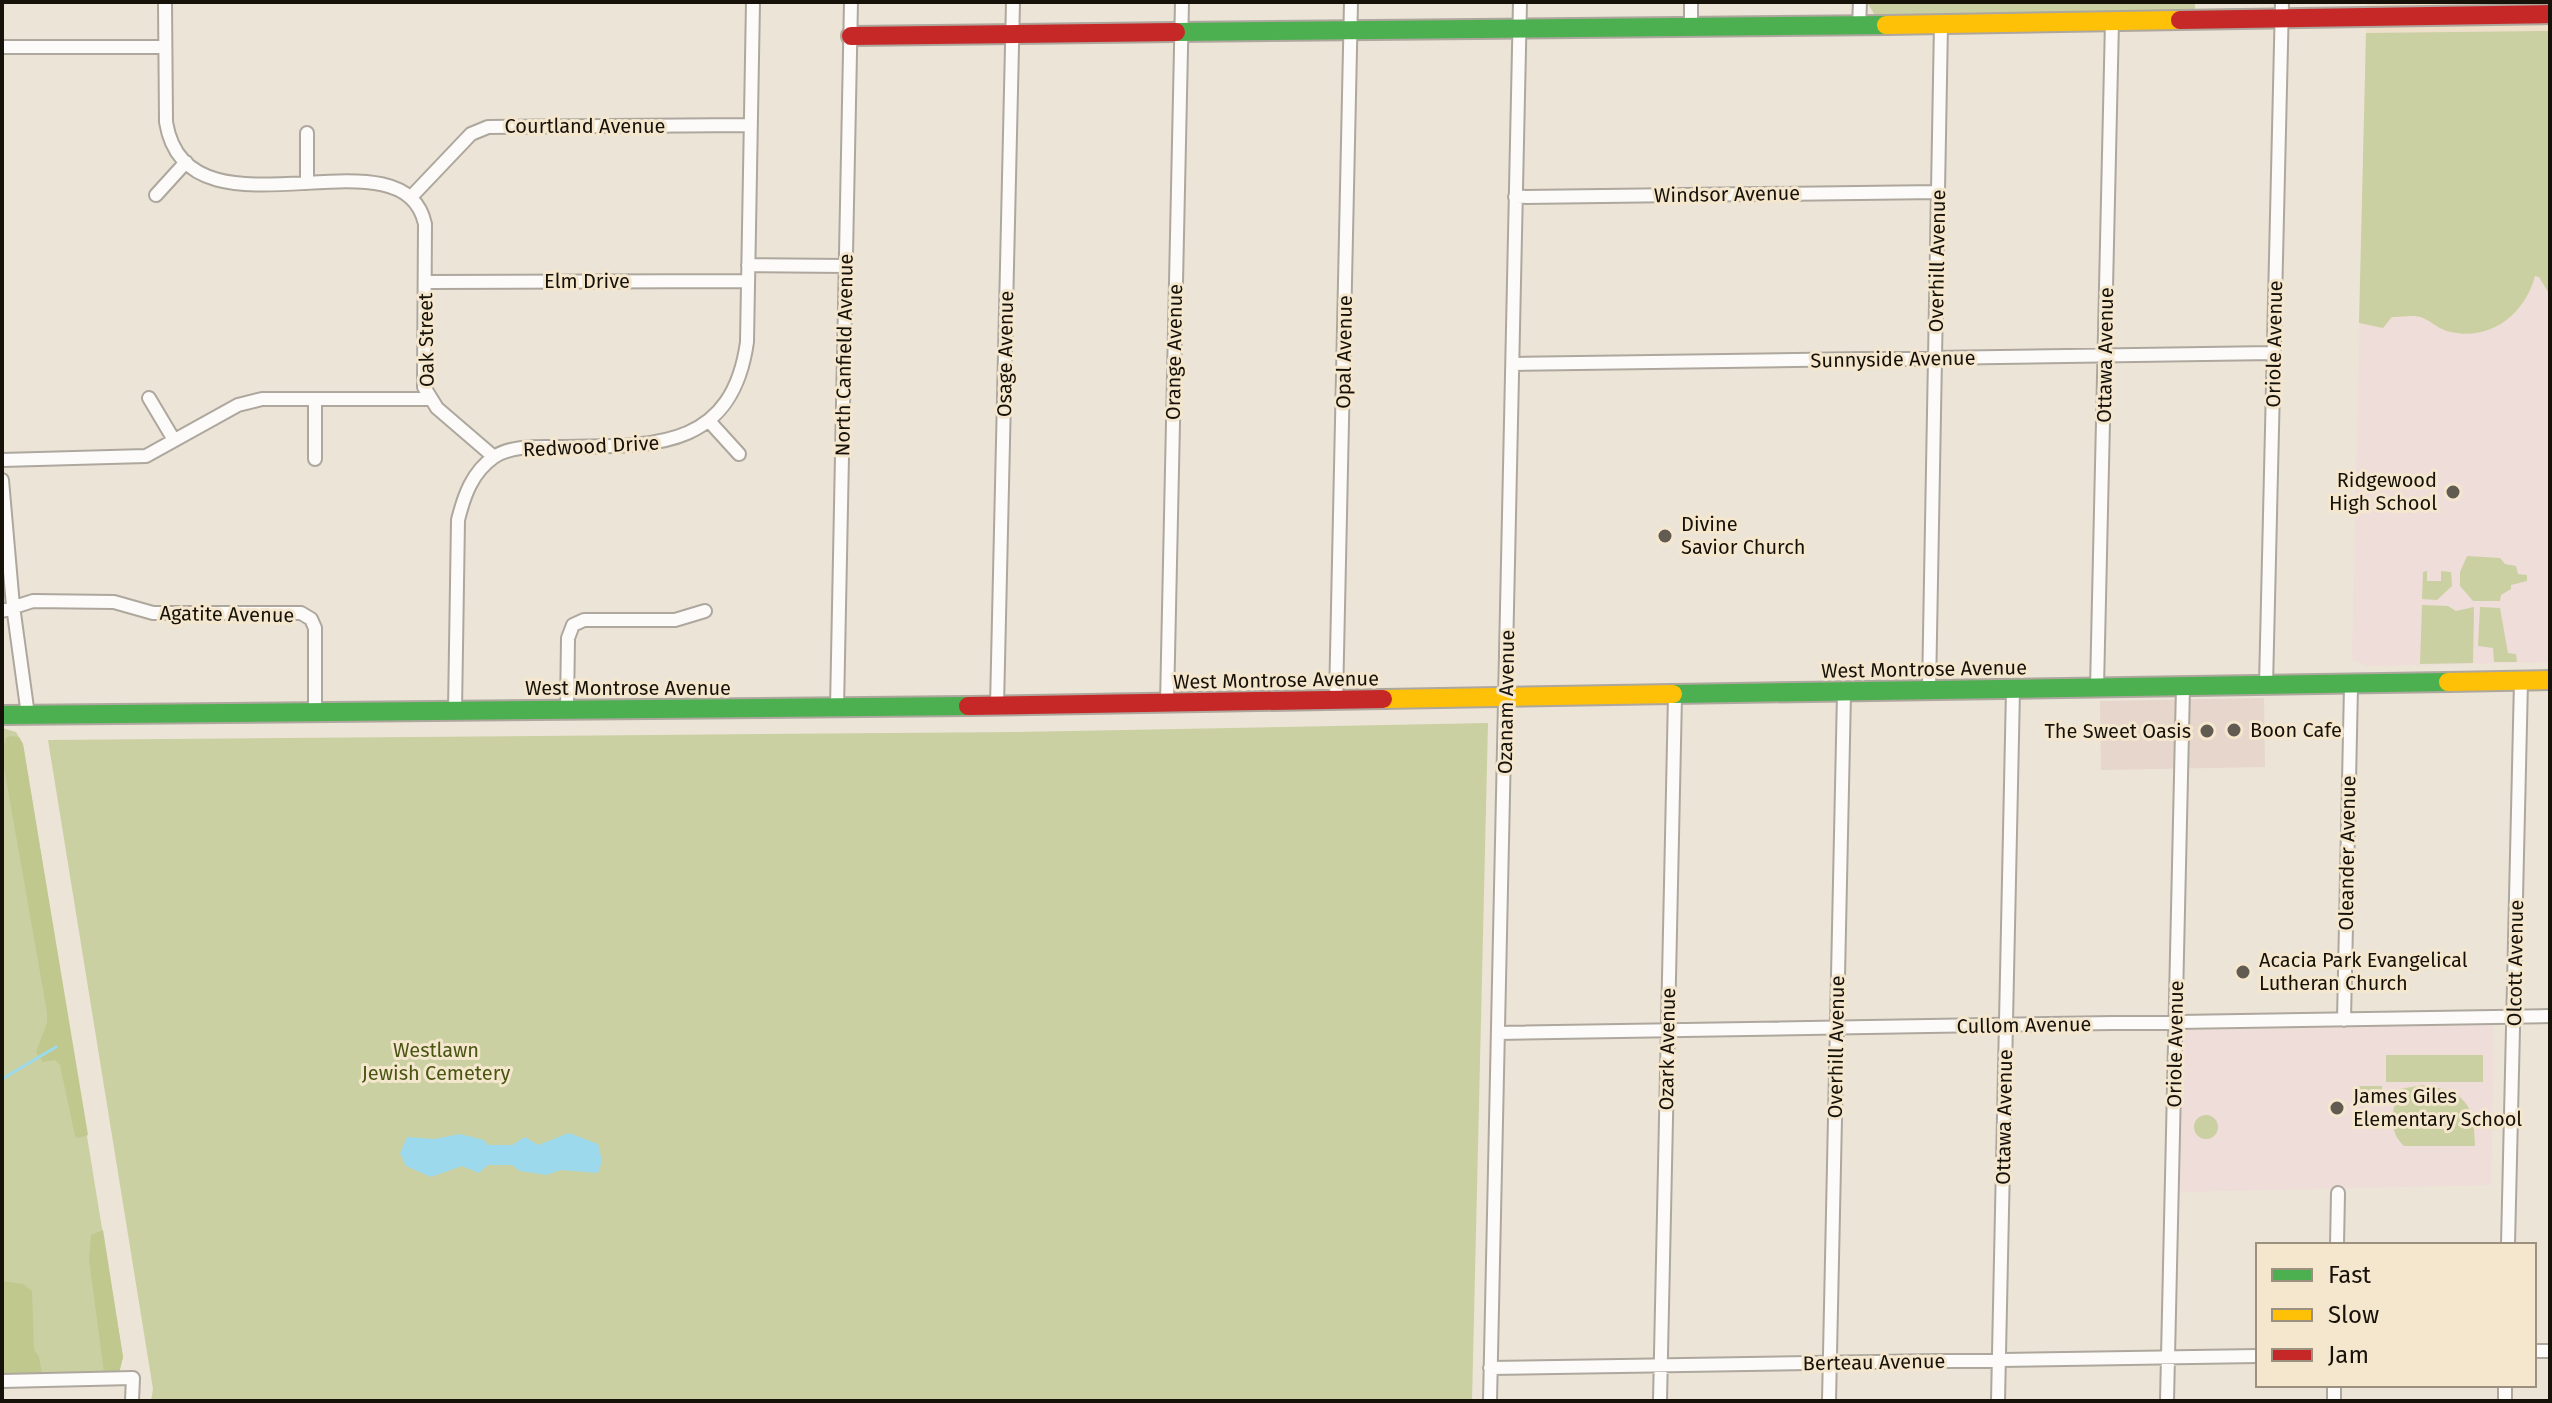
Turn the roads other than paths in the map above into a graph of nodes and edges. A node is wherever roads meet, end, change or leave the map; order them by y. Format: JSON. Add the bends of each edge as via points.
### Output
{"nodes":[{"id":1,"x":165,"y":2,"type":"edge"},
{"id":2,"x":753,"y":2,"type":"edge"},
{"id":3,"x":851,"y":2,"type":"edge"},
{"id":4,"x":1013,"y":2,"type":"edge"},
{"id":5,"x":1182,"y":2,"type":"edge"},
{"id":6,"x":1351,"y":2,"type":"edge"},
{"id":7,"x":1520,"y":2,"type":"edge"},
{"id":8,"x":1691,"y":2,"type":"edge"},
{"id":9,"x":1860,"y":2,"type":"edge"},
{"id":10,"x":2282,"y":10,"type":"edge"},
{"id":11,"x":2540,"y":10,"type":"edge"},
{"id":12,"x":2112,"y":21,"type":"junction"},
{"id":13,"x":1941,"y":24,"type":"junction"},
{"id":14,"x":1859,"y":26,"type":"junction"},
{"id":15,"x":1691,"y":28,"type":"junction"},
{"id":16,"x":1519,"y":29,"type":"junction"},
{"id":17,"x":1350,"y":31,"type":"junction"},
{"id":18,"x":1181,"y":33,"type":"junction"},
{"id":19,"x":1012,"y":35,"type":"junction"},
{"id":20,"x":851,"y":36,"type":"junction"},
{"id":21,"x":2,"y":47,"type":"edge"},
{"id":22,"x":165,"y":47,"type":"junction"},
{"id":23,"x":750,"y":125,"type":"junction"},
{"id":24,"x":307,"y":133,"type":"dead end"},
{"id":25,"x":186,"y":162,"type":"junction"},
{"id":26,"x":307,"y":183,"type":"junction"},
{"id":27,"x":1938,"y":192,"type":"junction"},
{"id":28,"x":156,"y":195,"type":"dead end"},
{"id":29,"x":412,"y":196,"type":"junction"},
{"id":30,"x":1515,"y":197,"type":"junction"},
{"id":31,"x":748,"y":265,"type":"junction"},
{"id":32,"x":846,"y":266,"type":"junction"},
{"id":33,"x":748,"y":281,"type":"junction"},
{"id":34,"x":425,"y":282,"type":"junction"},
{"id":35,"x":2273,"y":353,"type":"junction"},
{"id":36,"x":2105,"y":356,"type":"junction"},
{"id":37,"x":1935,"y":359,"type":"junction"},
{"id":38,"x":1513,"y":364,"type":"junction"},
{"id":39,"x":149,"y":398,"type":"dead end"},
{"id":40,"x":315,"y":399,"type":"junction"},
{"id":41,"x":428,"y":399,"type":"junction"},
{"id":42,"x":709,"y":421,"type":"junction"},
{"id":43,"x":174,"y":440,"type":"junction"},
{"id":44,"x":739,"y":454,"type":"dead end"},
{"id":45,"x":494,"y":457,"type":"junction"},
{"id":46,"x":315,"y":459,"type":"dead end"},
{"id":47,"x":2,"y":460,"type":"edge"},
{"id":48,"x":2,"y":480,"type":"edge"},
{"id":49,"x":7,"y":609,"type":"edge"},
{"id":50,"x":705,"y":611,"type":"dead end"},
{"id":51,"x":2550,"y":680,"type":"edge"},
{"id":52,"x":2521,"y":681,"type":"junction"},
{"id":53,"x":2266,"y":686,"type":"junction"},
{"id":54,"x":2351,"y":686,"type":"junction"},
{"id":55,"x":2183,"y":687,"type":"junction"},
{"id":56,"x":2097,"y":688,"type":"junction"},
{"id":57,"x":2013,"y":690,"type":"junction"},
{"id":58,"x":1929,"y":691,"type":"junction"},
{"id":59,"x":1844,"y":693,"type":"junction"},
{"id":60,"x":1675,"y":696,"type":"junction"},
{"id":61,"x":1506,"y":699,"type":"junction"},
{"id":62,"x":1336,"y":701,"type":"junction"},
{"id":63,"x":1167,"y":703,"type":"junction"},
{"id":64,"x":997,"y":706,"type":"junction"},
{"id":65,"x":837,"y":708,"type":"junction"},
{"id":66,"x":567,"y":710,"type":"junction"},
{"id":67,"x":455,"y":711,"type":"junction"},
{"id":68,"x":315,"y":713,"type":"junction"},
{"id":69,"x":2,"y":715,"type":"edge"},
{"id":70,"x":28,"y":715,"type":"junction"},
{"id":71,"x":2550,"y":1016,"type":"edge"},
{"id":72,"x":2513,"y":1017,"type":"junction"},
{"id":73,"x":2344,"y":1020,"type":"junction"},
{"id":74,"x":2176,"y":1022,"type":"junction"},
{"id":75,"x":2006,"y":1025,"type":"junction"},
{"id":76,"x":1837,"y":1028,"type":"junction"},
{"id":77,"x":1668,"y":1030,"type":"junction"},
{"id":78,"x":1498,"y":1033,"type":"junction"},
{"id":79,"x":2338,"y":1193,"type":"dead end"},
{"id":80,"x":2337,"y":1243,"type":"edge"},
{"id":81,"x":2508,"y":1243,"type":"edge"},
{"id":82,"x":2256,"y":1356,"type":"edge"},
{"id":83,"x":2168,"y":1357,"type":"junction"},
{"id":84,"x":1998,"y":1360,"type":"junction"},
{"id":85,"x":1830,"y":1363,"type":"junction"},
{"id":86,"x":1661,"y":1365,"type":"junction"},
{"id":87,"x":1490,"y":1368,"type":"junction"},
{"id":88,"x":2,"y":1381,"type":"edge"},
{"id":89,"x":132,"y":1401,"type":"edge"},
{"id":90,"x":1490,"y":1401,"type":"edge"},
{"id":91,"x":1660,"y":1401,"type":"edge"},
{"id":92,"x":1829,"y":1401,"type":"edge"},
{"id":93,"x":1998,"y":1401,"type":"edge"},
{"id":94,"x":2167,"y":1401,"type":"edge"}],
"edges":[{"from":1,"to":22,"type":"street"},
{"from":2,"to":23,"type":"street","name":"Redwood Drive"},
{"from":3,"to":20,"type":"street","name":"North Canfield Avenue"},
{"from":4,"to":19,"type":"street","name":"Osage Avenue"},
{"from":5,"to":18,"type":"street","name":"Orange Avenue"},
{"from":6,"to":17,"type":"street","name":"Opal Avenue"},
{"from":7,"to":16,"type":"street","name":"Ozanam Avenue"},
{"from":8,"to":15,"type":"street"},
{"from":9,"to":14,"type":"street"},
{"from":10,"to":11,"type":"street","via":[[2389,17]]},
{"from":10,"to":12,"type":"street"},
{"from":10,"to":35,"type":"street","name":"Oriole Avenue"},
{"from":12,"to":13,"type":"street"},
{"from":12,"to":36,"type":"street","name":"Ottawa Avenue"},
{"from":13,"to":14,"type":"street"},
{"from":13,"to":27,"type":"street","name":"Overhill Avenue"},
{"from":14,"to":15,"type":"street"},
{"from":15,"to":16,"type":"street"},
{"from":16,"to":17,"type":"street"},
{"from":16,"to":30,"type":"street","name":"Ozanam Avenue"},
{"from":17,"to":18,"type":"street"},
{"from":17,"to":62,"type":"street","name":"Opal Avenue"},
{"from":18,"to":19,"type":"street"},
{"from":18,"to":63,"type":"street","name":"Orange Avenue"},
{"from":19,"to":20,"type":"street"},
{"from":19,"to":64,"type":"street","name":"Osage Avenue"},
{"from":20,"to":32,"type":"street","name":"North Canfield Avenue"},
{"from":21,"to":22,"type":"street"},
{"from":22,"to":25,"type":"street","via":[[169,140]]},
{"from":23,"to":29,"type":"street","name":"Courtland Avenue","via":[[488,127],[464,140]]},
{"from":23,"to":31,"type":"street","name":"Redwood Drive"},
{"from":24,"to":26,"type":"street"},
{"from":25,"to":26,"type":"street","via":[[227,182]]},
{"from":25,"to":28,"type":"street"},
{"from":26,"to":29,"type":"street","via":[[378,183]]},
{"from":27,"to":30,"type":"street","name":"Windsor Avenue"},
{"from":27,"to":37,"type":"street","name":"Overhill Avenue"},
{"from":29,"to":34,"type":"street","name":"Oak Street","via":[[425,224]]},
{"from":30,"to":38,"type":"street","name":"Ozanam Avenue"},
{"from":31,"to":32,"type":"street"},
{"from":31,"to":33,"type":"street","name":"Redwood Drive"},
{"from":32,"to":65,"type":"street","name":"North Canfield Avenue"},
{"from":33,"to":34,"type":"street","name":"Elm Drive"},
{"from":33,"to":42,"type":"street","name":"Redwood Drive","via":[[742,373]]},
{"from":34,"to":41,"type":"street","name":"Oak Street","via":[[423,371]]},
{"from":35,"to":36,"type":"street","name":"Sunnyside Avenue"},
{"from":35,"to":53,"type":"street","name":"Oriole Avenue"},
{"from":36,"to":37,"type":"street","name":"Sunnyside Avenue"},
{"from":36,"to":56,"type":"street","name":"Ottawa Avenue"},
{"from":37,"to":38,"type":"street","name":"Sunnyside Avenue"},
{"from":37,"to":58,"type":"street","name":"Overhill Avenue"},
{"from":38,"to":61,"type":"street","name":"Ozanam Avenue"},
{"from":39,"to":43,"type":"street"},
{"from":40,"to":41,"type":"street"},
{"from":40,"to":43,"type":"street","via":[[248,401]]},
{"from":40,"to":46,"type":"street"},
{"from":41,"to":45,"type":"street","name":"Oak Street"},
{"from":42,"to":44,"type":"street"},
{"from":42,"to":45,"type":"street","name":"Redwood Drive","via":[[664,443],[527,448]]},
{"from":43,"to":47,"type":"street","via":[[146,456]]},
{"from":45,"to":67,"type":"street","name":"Redwood Drive","via":[[471,483],[458,520]]},
{"from":48,"to":49,"type":"street"},
{"from":49,"to":68,"type":"street","name":"Agatite Avenue","via":[[33,601],[105,602],[153,613],[294,612],[311,619],[316,634]]},
{"from":49,"to":70,"type":"street"},
{"from":50,"to":66,"type":"street","via":[[685,619],[584,620],[573,625],[568,638]]},
{"from":51,"to":52,"type":"street","name":"West Montrose Avenue"},
{"from":52,"to":54,"type":"street","name":"West Montrose Avenue"},
{"from":52,"to":72,"type":"street","name":"Olcott Avenue"},
{"from":53,"to":54,"type":"street","name":"West Montrose Avenue"},
{"from":53,"to":55,"type":"street","name":"West Montrose Avenue"},
{"from":54,"to":73,"type":"street","name":"Oleander Avenue"},
{"from":55,"to":56,"type":"street","name":"West Montrose Avenue"},
{"from":55,"to":74,"type":"street","name":"Oriole Avenue"},
{"from":56,"to":57,"type":"street","name":"West Montrose Avenue"},
{"from":57,"to":58,"type":"street","name":"West Montrose Avenue"},
{"from":57,"to":75,"type":"street","name":"Ottawa Avenue"},
{"from":58,"to":59,"type":"street","name":"West Montrose Avenue"},
{"from":59,"to":60,"type":"street","name":"West Montrose Avenue"},
{"from":59,"to":76,"type":"street","name":"Overhill Avenue"},
{"from":60,"to":61,"type":"street","name":"West Montrose Avenue"},
{"from":60,"to":77,"type":"street","name":"Ozark Avenue"},
{"from":61,"to":62,"type":"street","name":"West Montrose Avenue"},
{"from":61,"to":78,"type":"street","name":"Ozanam Avenue"},
{"from":62,"to":63,"type":"street","name":"West Montrose Avenue"},
{"from":63,"to":64,"type":"street","name":"West Montrose Avenue"},
{"from":64,"to":65,"type":"street","name":"West Montrose Avenue"},
{"from":65,"to":66,"type":"street","name":"West Montrose Avenue"},
{"from":66,"to":67,"type":"street","name":"West Montrose Avenue"},
{"from":67,"to":68,"type":"street","name":"West Montrose Avenue"},
{"from":68,"to":70,"type":"street","name":"West Montrose Avenue"},
{"from":69,"to":70,"type":"street","name":"West Montrose Avenue"},
{"from":71,"to":72,"type":"street","name":"Cullom Avenue"},
{"from":72,"to":73,"type":"street","name":"Cullom Avenue"},
{"from":72,"to":81,"type":"street","name":"Olcott Avenue"},
{"from":73,"to":74,"type":"street","name":"Cullom Avenue"},
{"from":74,"to":75,"type":"street","name":"Cullom Avenue"},
{"from":74,"to":83,"type":"street","name":"Oriole Avenue"},
{"from":75,"to":76,"type":"street","name":"Cullom Avenue"},
{"from":75,"to":84,"type":"street","name":"Ottawa Avenue"},
{"from":76,"to":77,"type":"street","name":"Cullom Avenue"},
{"from":76,"to":85,"type":"street","name":"Overhill Avenue"},
{"from":77,"to":78,"type":"street","name":"Cullom Avenue"},
{"from":77,"to":86,"type":"street","name":"Ozark Avenue"},
{"from":78,"to":87,"type":"street","name":"Ozanam Avenue"},
{"from":79,"to":80,"type":"street"},
{"from":82,"to":83,"type":"street","name":"Berteau Avenue"},
{"from":83,"to":84,"type":"street","name":"Berteau Avenue"},
{"from":83,"to":94,"type":"street","name":"Oriole Avenue"},
{"from":84,"to":85,"type":"street","name":"Berteau Avenue"},
{"from":84,"to":93,"type":"street","name":"Ottawa Avenue"},
{"from":85,"to":86,"type":"street","name":"Berteau Avenue"},
{"from":85,"to":92,"type":"street","name":"Overhill Avenue"},
{"from":86,"to":87,"type":"street","name":"Berteau Avenue"},
{"from":86,"to":91,"type":"street","name":"Ozark Avenue"},
{"from":87,"to":90,"type":"street","name":"Ozanam Avenue"},
{"from":88,"to":89,"type":"street","via":[[133,1378]]}]}
